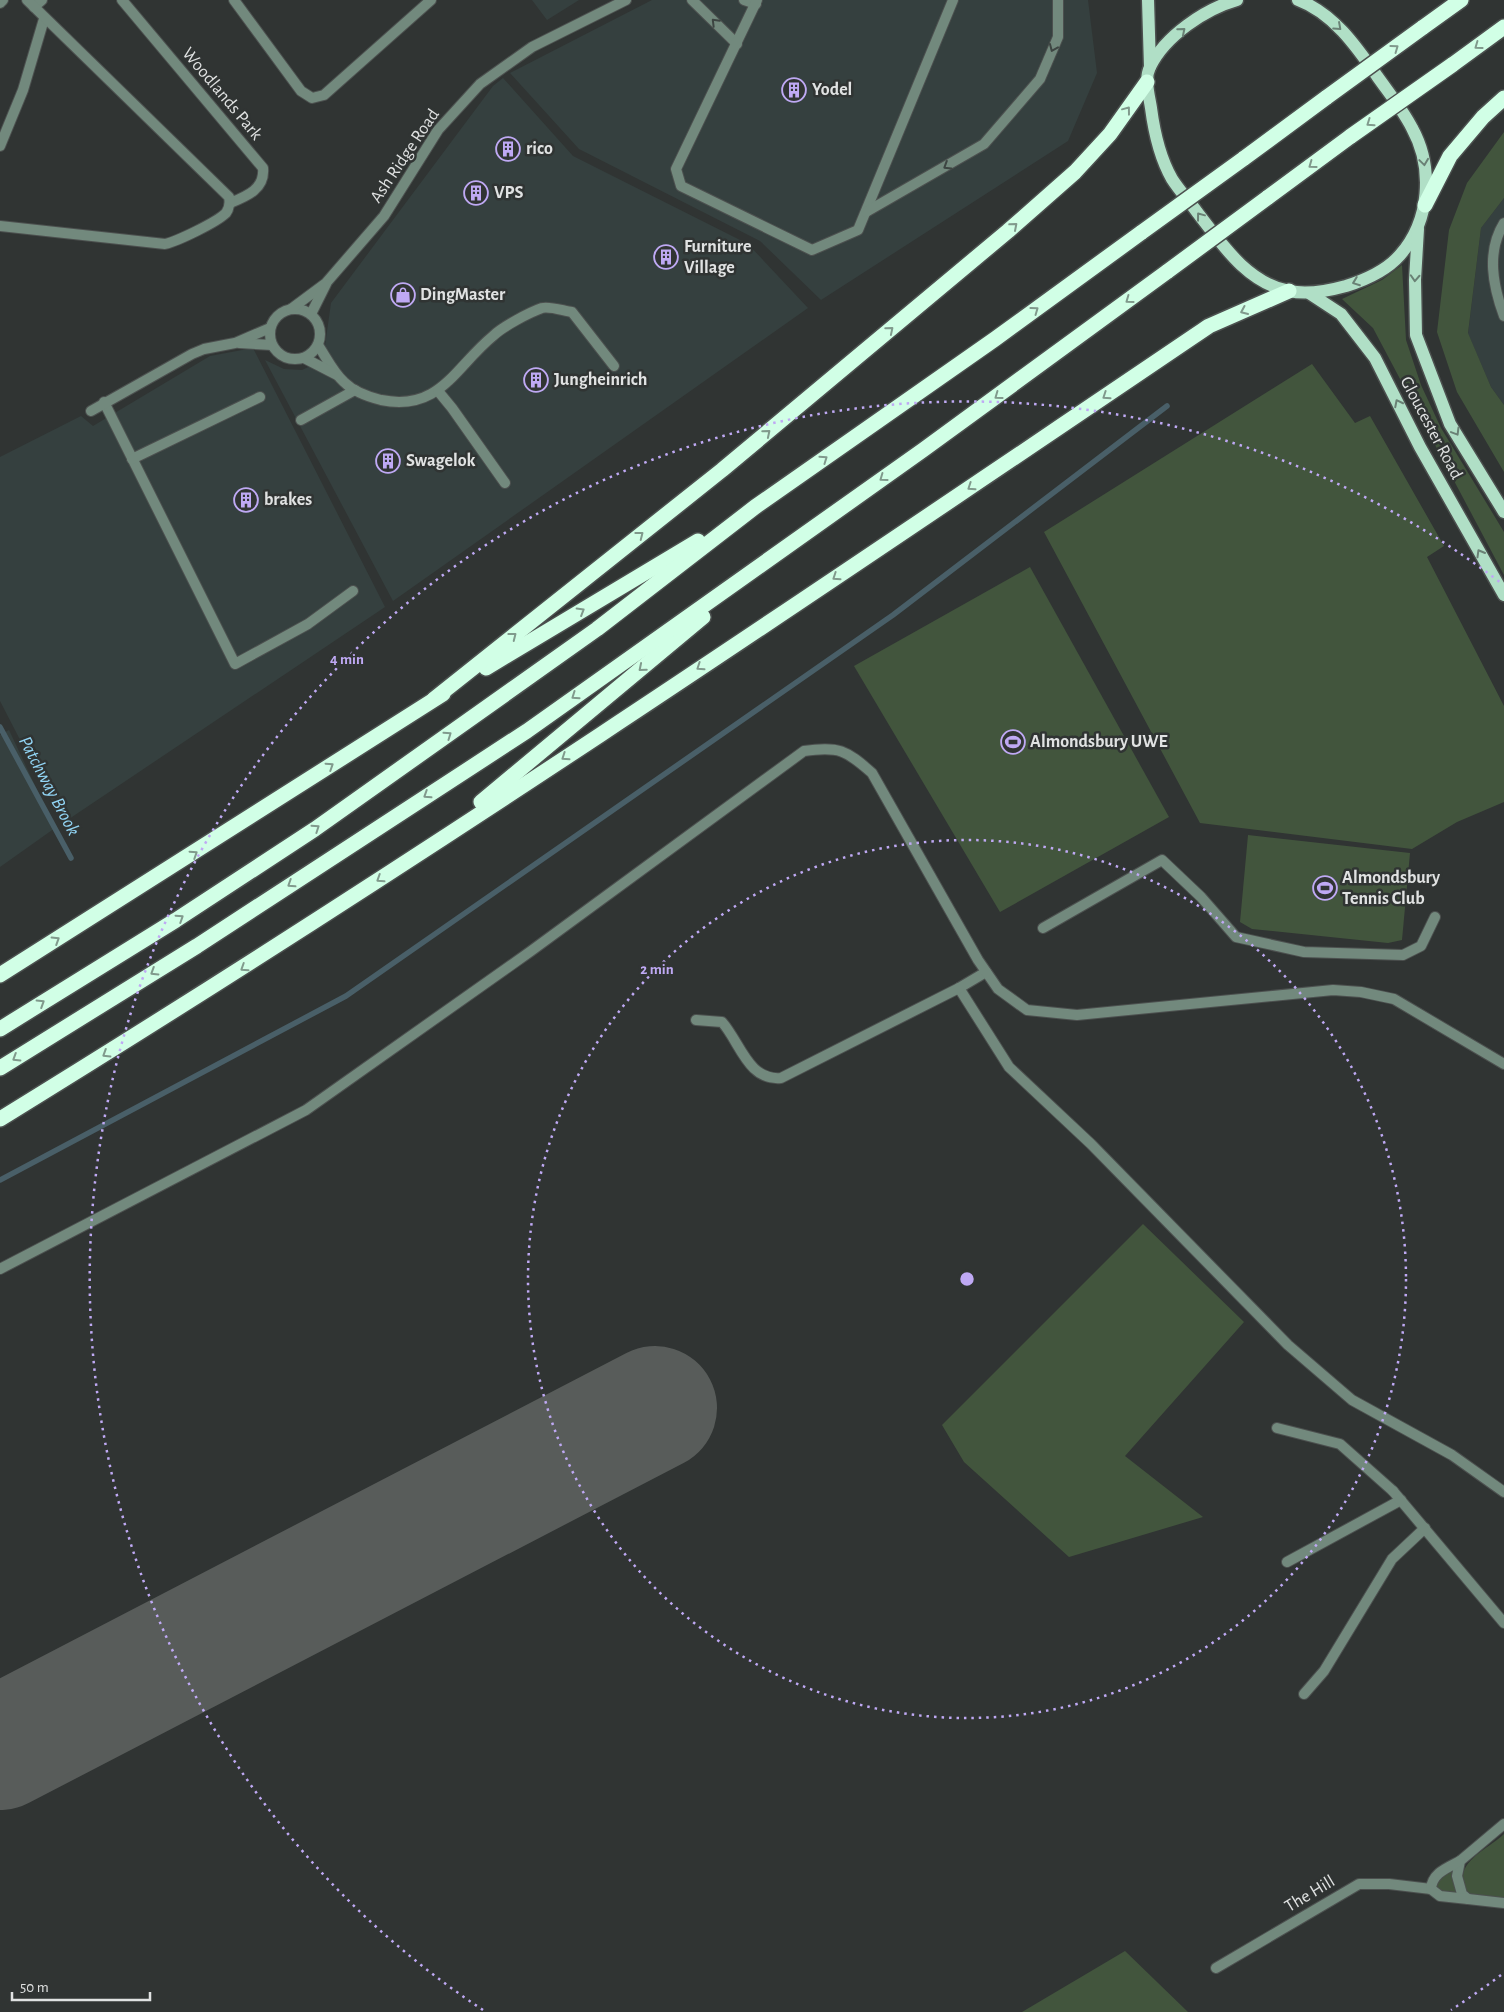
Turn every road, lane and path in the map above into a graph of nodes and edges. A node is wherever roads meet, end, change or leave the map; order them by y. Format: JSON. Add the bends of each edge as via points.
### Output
{"nodes":[{"id":1,"x":3,"y":0,"type":"edge"},
{"id":2,"x":122,"y":0,"type":"edge"},
{"id":3,"x":234,"y":0,"type":"edge"},
{"id":4,"x":431,"y":0,"type":"edge"},
{"id":5,"x":626,"y":0,"type":"edge"},
{"id":6,"x":692,"y":0,"type":"edge"},
{"id":7,"x":744,"y":0,"type":"edge"},
{"id":8,"x":953,"y":0,"type":"edge"},
{"id":9,"x":1058,"y":0,"type":"edge"},
{"id":10,"x":1148,"y":0,"type":"edge"},
{"id":11,"x":1237,"y":0,"type":"edge"},
{"id":12,"x":1298,"y":0,"type":"edge"},
{"id":13,"x":1461,"y":0,"type":"edge"},
{"id":14,"x":34,"y":2,"type":"edge"},
{"id":15,"x":757,"y":2,"type":"edge"},
{"id":16,"x":0,"y":3,"type":"edge"},
{"id":17,"x":44,"y":19,"type":"junction"},
{"id":18,"x":1504,"y":27,"type":"edge"},
{"id":19,"x":737,"y":44,"type":"junction"},
{"id":20,"x":1149,"y":75,"type":"junction"},
{"id":21,"x":1504,"y":98,"type":"edge"},
{"id":22,"x":0,"y":146,"type":"edge"},
{"id":23,"x":230,"y":203,"type":"junction"},
{"id":24,"x":1425,"y":205,"type":"junction"},
{"id":25,"x":866,"y":212,"type":"junction"},
{"id":26,"x":1504,"y":223,"type":"edge"},
{"id":27,"x":0,"y":226,"type":"edge"},
{"id":28,"x":1418,"y":229,"type":"junction"},
{"id":29,"x":326,"y":283,"type":"junction"},
{"id":30,"x":1288,"y":291,"type":"junction"},
{"id":31,"x":1309,"y":293,"type":"junction"},
{"id":32,"x":291,"y":309,"type":"junction"},
{"id":33,"x":311,"y":314,"type":"junction"},
{"id":34,"x":1504,"y":316,"type":"edge"},
{"id":35,"x":270,"y":328,"type":"junction"},
{"id":36,"x":235,"y":343,"type":"junction"},
{"id":37,"x":272,"y":345,"type":"junction"},
{"id":38,"x":318,"y":345,"type":"junction"},
{"id":39,"x":304,"y":358,"type":"junction"},
{"id":40,"x":614,"y":366,"type":"dead end"},
{"id":41,"x":338,"y":375,"type":"junction"},
{"id":42,"x":355,"y":390,"type":"junction"},
{"id":43,"x":438,"y":391,"type":"junction"},
{"id":44,"x":260,"y":397,"type":"dead end"},
{"id":45,"x":104,"y":402,"type":"junction"},
{"id":46,"x":91,"y":411,"type":"dead end"},
{"id":47,"x":301,"y":420,"type":"dead end"},
{"id":48,"x":132,"y":459,"type":"junction"},
{"id":49,"x":505,"y":483,"type":"dead end"},
{"id":50,"x":755,"y":507,"type":"junction"},
{"id":51,"x":1504,"y":512,"type":"edge"},
{"id":52,"x":787,"y":547,"type":"junction"},
{"id":53,"x":353,"y":591,"type":"dead end"},
{"id":54,"x":1504,"y":595,"type":"edge"},
{"id":55,"x":434,"y":699,"type":"junction"},
{"id":56,"x":421,"y":853,"type":"junction"},
{"id":57,"x":1435,"y":917,"type":"dead end"},
{"id":58,"x":1044,"y":928,"type":"dead end"},
{"id":59,"x":986,"y":972,"type":"junction"},
{"id":60,"x":0,"y":975,"type":"edge"},
{"id":61,"x":959,"y":988,"type":"junction"},
{"id":62,"x":696,"y":1020,"type":"dead end"},
{"id":63,"x":0,"y":1029,"type":"edge"},
{"id":64,"x":1504,"y":1064,"type":"edge"},
{"id":65,"x":0,"y":1068,"type":"edge"},
{"id":66,"x":0,"y":1120,"type":"edge"},
{"id":67,"x":0,"y":1269,"type":"edge"},
{"id":68,"x":1277,"y":1428,"type":"dead end"},
{"id":69,"x":1504,"y":1492,"type":"edge"},
{"id":70,"x":1401,"y":1500,"type":"junction"},
{"id":71,"x":1425,"y":1528,"type":"junction"},
{"id":72,"x":1287,"y":1562,"type":"dead end"},
{"id":73,"x":1504,"y":1623,"type":"edge"},
{"id":74,"x":1304,"y":1694,"type":"dead end"},
{"id":75,"x":1504,"y":1824,"type":"edge"},
{"id":76,"x":1460,"y":1862,"type":"junction"},
{"id":77,"x":1431,"y":1889,"type":"junction"},
{"id":78,"x":1468,"y":1899,"type":"junction"},
{"id":79,"x":1504,"y":1903,"type":"edge"},
{"id":80,"x":1216,"y":1968,"type":"dead end"}],
"edges":[{"from":1,"to":16,"type":"street"},
{"from":2,"to":23,"type":"street","name":"Woodlands Park","via":[[263,168],[261,184]]},
{"from":3,"to":4,"type":"street","via":[[301,91],[312,98],[324,95]]},
{"from":5,"to":29,"type":"street","name":"Ash Ridge Road","via":[[532,47],[480,84],[438,130],[384,216]]},
{"from":19,"to":6,"type":"street","one_way":true},
{"from":7,"to":15,"type":"street"},
{"from":8,"to":25,"type":"street"},
{"from":9,"to":25,"type":"street","one_way":true,"via":[[1058,37],[1040,79],[984,144]]},
{"from":10,"to":20,"type":"main road"},
{"from":20,"to":11,"type":"main road","one_way":true,"via":[[1170,41],[1204,13]]},
{"from":12,"to":24,"type":"main road","one_way":true,"via":[[1337,25],[1355,44],[1412,127],[1425,168]]},
{"from":50,"to":13,"type":"highway","one_way":true,"bridge":true,"via":[[995,339]]},
{"from":14,"to":17,"type":"street"},
{"from":15,"to":19,"type":"street"},
{"from":17,"to":22,"type":"street","via":[[23,90]]},
{"from":17,"to":23,"type":"street","via":[[229,198]]},
{"from":18,"to":52,"type":"highway","one_way":true,"bridge":true},
{"from":19,"to":25,"type":"street","via":[[676,169],[681,186],[812,250],[858,230]]},
{"from":30,"to":20,"type":"main road","one_way":true,"via":[[1249,272],[1226,251],[1172,178],[1154,126]]},
{"from":55,"to":20,"type":"highway","one_way":true,"via":[[722,470],[1008,231],[1081,166],[1110,134]]},
{"from":21,"to":24,"type":"highway","via":[[1450,156]]},
{"from":23,"to":27,"type":"street","name":"Woodlands Park","via":[[226,212],[177,242],[166,244]]},
{"from":24,"to":28,"type":"main road"},
{"from":26,"to":34,"type":"street","via":[[1496,235],[1492,260],[1495,292]]},
{"from":28,"to":31,"type":"main road","one_way":true,"via":[[1399,256],[1376,274],[1333,290]]},
{"from":28,"to":51,"type":"main road","name":"Gloucester Road","one_way":true,"via":[[1416,335],[1450,424]]},
{"from":29,"to":32,"type":"street","name":"Ash Ridge Road"},
{"from":29,"to":33,"type":"street","name":"Ash Ridge Road"},
{"from":30,"to":31,"type":"main road"},
{"from":30,"to":56,"type":"highway","one_way":true,"via":[[1209,326]]},
{"from":54,"to":31,"type":"main road","name":"Gloucester Road","one_way":true,"via":[[1420,447],[1375,358],[1341,314]]},
{"from":32,"to":33,"type":"street"},
{"from":32,"to":35,"type":"street","via":[[278,315]]},
{"from":33,"to":38,"type":"street","via":[[320,328]]},
{"from":35,"to":36,"type":"street"},
{"from":35,"to":37,"type":"street"},
{"from":36,"to":37,"type":"street"},
{"from":36,"to":45,"type":"street","via":[[204,349]]},
{"from":37,"to":39,"type":"street","via":[[276,352],[289,359]]},
{"from":38,"to":39,"type":"street"},
{"from":38,"to":41,"type":"street"},
{"from":39,"to":41,"type":"street"},
{"from":40,"to":43,"type":"street","via":[[572,312],[544,307],[493,335]]},
{"from":41,"to":42,"type":"street"},
{"from":42,"to":43,"type":"street","via":[[395,402],[416,400]]},
{"from":42,"to":47,"type":"street"},
{"from":43,"to":49,"type":"street"},
{"from":44,"to":48,"type":"street"},
{"from":45,"to":46,"type":"street"},
{"from":45,"to":48,"type":"street"},
{"from":48,"to":53,"type":"street","via":[[234,664],[308,624]]},
{"from":55,"to":50,"type":"highway","one_way":true},
{"from":63,"to":50,"type":"highway","one_way":true,"via":[[315,829],[598,629]]},
{"from":52,"to":56,"type":"highway","one_way":true},
{"from":52,"to":65,"type":"highway","one_way":true,"via":[[527,731],[197,946]]},
{"from":60,"to":55,"type":"highway","one_way":true},
{"from":56,"to":66,"type":"highway","one_way":true},
{"from":57,"to":58,"type":"street","via":[[1421,946],[1403,955],[1304,952],[1236,937],[1202,897],[1162,860]]},
{"from":59,"to":61,"type":"street"},
{"from":59,"to":64,"type":"street","via":[[998,989],[1027,1010],[1078,1015],[1334,990],[1361,992],[1394,999]]},
{"from":59,"to":67,"type":"street","via":[[872,772],[852,755],[830,747],[804,751],[531,951],[306,1110]]},
{"from":61,"to":62,"type":"street","via":[[781,1078],[772,1079],[752,1067],[722,1022]]},
{"from":61,"to":69,"type":"street","via":[[1009,1067],[1091,1144],[1288,1345],[1352,1400],[1452,1455]]},
{"from":68,"to":70,"type":"street","via":[[1340,1444]]},
{"from":70,"to":71,"type":"street"},
{"from":70,"to":72,"type":"street"},
{"from":71,"to":73,"type":"street"},
{"from":71,"to":74,"type":"street","via":[[1392,1559],[1324,1671]]},
{"from":75,"to":76,"type":"street"},
{"from":76,"to":77,"type":"street","via":[[1437,1873]]},
{"from":76,"to":78,"type":"street","via":[[1457,1876],[1462,1894]]},
{"from":77,"to":78,"type":"street","name":"The Hill","via":[[1440,1896]]},
{"from":77,"to":80,"type":"street","name":"The Hill","via":[[1359,1884]]},
{"from":78,"to":79,"type":"street","name":"The Hill"}]}
